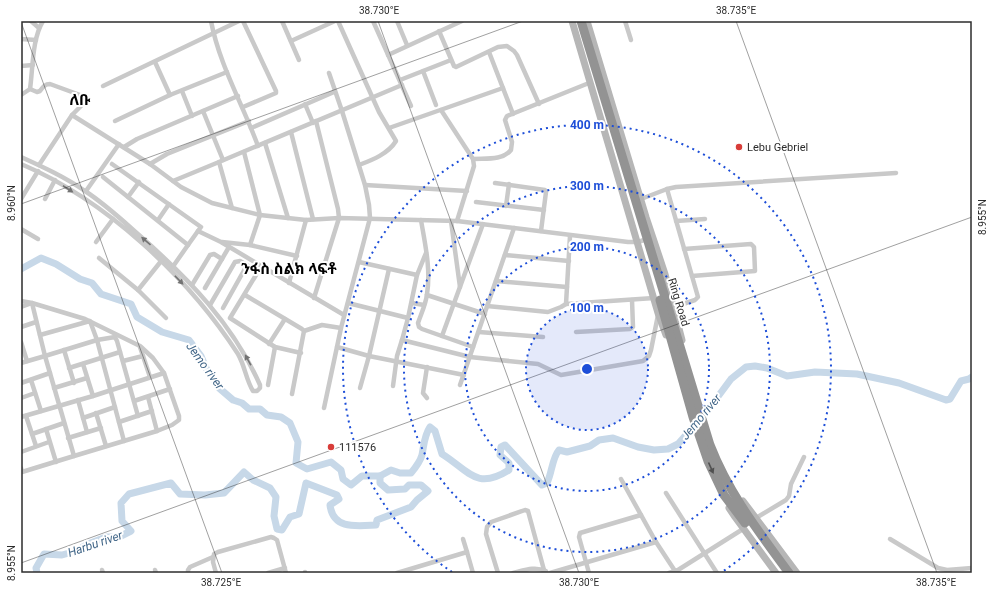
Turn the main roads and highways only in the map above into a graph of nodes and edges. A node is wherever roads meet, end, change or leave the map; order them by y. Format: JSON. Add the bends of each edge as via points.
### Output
{"nodes":[{"id":1,"x":575,"y":21,"type":"edge"},
{"id":2,"x":581,"y":21,"type":"edge"},
{"id":3,"x":645,"y":240,"type":"junction"},
{"id":4,"x":678,"y":352,"type":"junction"},
{"id":5,"x":704,"y":437,"type":"junction"},
{"id":6,"x":727,"y":491,"type":"junction"},
{"id":7,"x":782,"y":573,"type":"edge"},
{"id":8,"x":789,"y":573,"type":"edge"}],
"edges":[{"from":1,"to":3,"type":"highway","name":"Ring Road"},
{"from":2,"to":3,"type":"highway","name":"Ring Road"},
{"from":3,"to":4,"type":"highway","name":"Ring Road"},
{"from":4,"to":5,"type":"highway","name":"Ring Road","via":[[698,409]]},
{"from":4,"to":5,"type":"highway","name":"Ring Road","via":[[693,417]]},
{"from":5,"to":6,"type":"highway","name":"Ring Road"},
{"from":6,"to":7,"type":"highway","name":"Ring Road"},
{"from":6,"to":8,"type":"highway","name":"Ring Road"}]}
